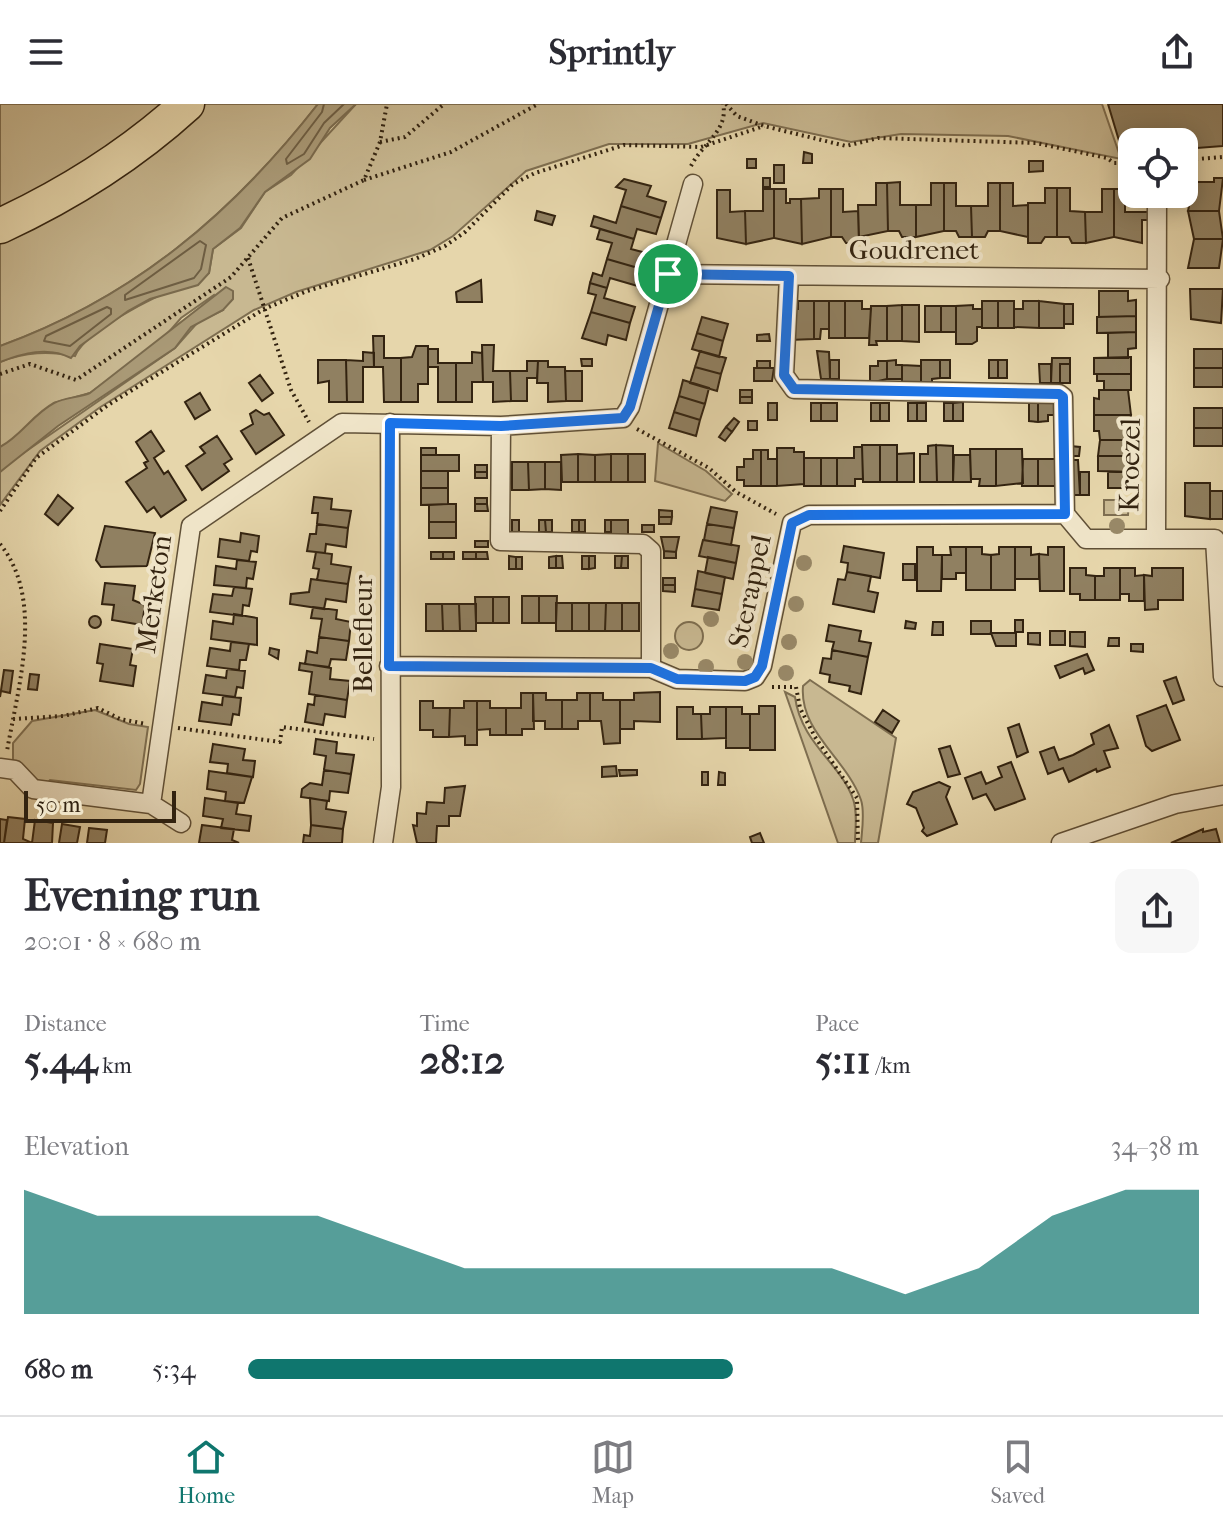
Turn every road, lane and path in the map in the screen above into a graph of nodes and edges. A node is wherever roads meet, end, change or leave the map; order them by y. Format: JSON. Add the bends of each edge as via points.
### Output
{"nodes":[{"id":1,"x":187,"y":104,"type":"edge"},
{"id":2,"x":387,"y":104,"type":"edge"},
{"id":3,"x":444,"y":104,"type":"edge"},
{"id":4,"x":538,"y":104,"type":"edge"},
{"id":5,"x":725,"y":104,"type":"edge"},
{"id":6,"x":764,"y":126,"type":"junction"},
{"id":7,"x":380,"y":142,"type":"junction"},
{"id":8,"x":701,"y":147,"type":"junction"},
{"id":9,"x":1223,"y":157,"type":"edge"},
{"id":10,"x":1198,"y":159,"type":"edge"},
{"id":11,"x":1118,"y":163,"type":"edge"},
{"id":12,"x":364,"y":180,"type":"junction"},
{"id":13,"x":693,"y":184,"type":"dead end"},
{"id":14,"x":1157,"y":208,"type":"edge"},
{"id":15,"x":0,"y":226,"type":"edge"},
{"id":16,"x":248,"y":258,"type":"junction"},
{"id":17,"x":668,"y":274,"type":"junction"},
{"id":18,"x":789,"y":276,"type":"junction"},
{"id":19,"x":1160,"y":279,"type":"junction"},
{"id":20,"x":264,"y":309,"type":"junction"},
{"id":21,"x":0,"y":374,"type":"edge"},
{"id":22,"x":623,"y":418,"type":"junction"},
{"id":23,"x":390,"y":423,"type":"junction"},
{"id":24,"x":501,"y":426,"type":"junction"},
{"id":25,"x":319,"y":437,"type":"junction"},
{"id":26,"x":0,"y":511,"type":"edge"},
{"id":27,"x":1065,"y":514,"type":"junction"},
{"id":28,"x":792,"y":523,"type":"junction"},
{"id":29,"x":1156,"y":539,"type":"junction"},
{"id":30,"x":0,"y":544,"type":"edge"},
{"id":31,"x":389,"y":666,"type":"junction"},
{"id":32,"x":651,"y":668,"type":"junction"},
{"id":33,"x":755,"y":677,"type":"junction"},
{"id":34,"x":1223,"y":677,"type":"edge"},
{"id":35,"x":13,"y":719,"type":"junction"},
{"id":36,"x":162,"y":726,"type":"junction"},
{"id":37,"x":391,"y":741,"type":"junction"},
{"id":38,"x":2,"y":768,"type":"edge"},
{"id":39,"x":1223,"y":795,"type":"edge"},
{"id":40,"x":151,"y":804,"type":"junction"},
{"id":41,"x":181,"y":823,"type":"dead end"},
{"id":42,"x":383,"y":843,"type":"edge"},
{"id":43,"x":858,"y":843,"type":"edge"},
{"id":44,"x":1061,"y":843,"type":"edge"}],
"edges":[{"from":1,"to":15,"type":"highway","via":[[121,160]]},
{"from":2,"to":7,"type":"path"},
{"from":3,"to":7,"type":"path","via":[[405,137]]},
{"from":4,"to":12,"type":"path","via":[[451,152]]},
{"from":5,"to":6,"type":"path","via":[[737,116]]},
{"from":5,"to":8,"type":"path","via":[[717,133]]},
{"from":6,"to":8,"type":"path"},
{"from":6,"to":11,"type":"path","via":[[846,146],[889,138],[1036,143]]},
{"from":7,"to":12,"type":"path"},
{"from":8,"to":20,"type":"path","via":[[624,145],[535,173],[513,184],[445,246]]},
{"from":9,"to":10,"type":"path"},
{"from":12,"to":16,"type":"path","via":[[282,218]]},
{"from":13,"to":17,"type":"street"},
{"from":14,"to":19,"type":"street","name":"Kroezel"},
{"from":16,"to":20,"type":"path"},
{"from":16,"to":21,"type":"path","via":[[231,277],[76,380],[30,364]]},
{"from":17,"to":18,"type":"street","name":"Goudrenet"},
{"from":17,"to":22,"type":"street"},
{"from":18,"to":19,"type":"street","name":"Goudrenet"},
{"from":18,"to":27,"type":"street","via":[[784,375],[794,389],[1063,397]]},
{"from":19,"to":29,"type":"street","name":"Kroezel"},
{"from":20,"to":25,"type":"path","via":[[291,390]]},
{"from":20,"to":26,"type":"path","via":[[108,405],[36,458]]},
{"from":22,"to":24,"type":"street"},
{"from":22,"to":28,"type":"path"},
{"from":23,"to":24,"type":"street"},
{"from":23,"to":25,"type":"street","name":"Merketon","via":[[342,423]]},
{"from":23,"to":31,"type":"street","name":"Bellefleur"},
{"from":24,"to":32,"type":"street","via":[[500,541],[643,544],[651,551]]},
{"from":25,"to":36,"type":"street","name":"Merketon","via":[[191,526]]},
{"from":27,"to":28,"type":"street","name":"Sterappel","via":[[809,515]]},
{"from":27,"to":29,"type":"street","via":[[1086,539]]},
{"from":28,"to":33,"type":"street","name":"Sterappel","via":[[762,666]]},
{"from":29,"to":34,"type":"street","name":"Kroezel","via":[[1215,539]]},
{"from":30,"to":35,"type":"path","via":[[13,561],[24,608]]},
{"from":31,"to":32,"type":"street","name":"Sterappel"},
{"from":31,"to":37,"type":"street","name":"Bellefleur"},
{"from":32,"to":33,"type":"street","name":"Sterappel","via":[[677,679]]},
{"from":33,"to":43,"type":"path","via":[[772,687],[796,687],[815,737],[857,798]]},
{"from":35,"to":36,"type":"path","via":[[98,708],[120,719]]},
{"from":35,"to":38,"type":"path"},
{"from":36,"to":37,"type":"path","via":[[280,742],[282,727]]},
{"from":36,"to":40,"type":"street","name":"Merketon"},
{"from":37,"to":42,"type":"street","name":"Bellefleur"},
{"from":38,"to":40,"type":"street","via":[[15,770],[33,789]]},
{"from":39,"to":44,"type":"street","via":[[1175,804]]},
{"from":40,"to":41,"type":"street"}]}
